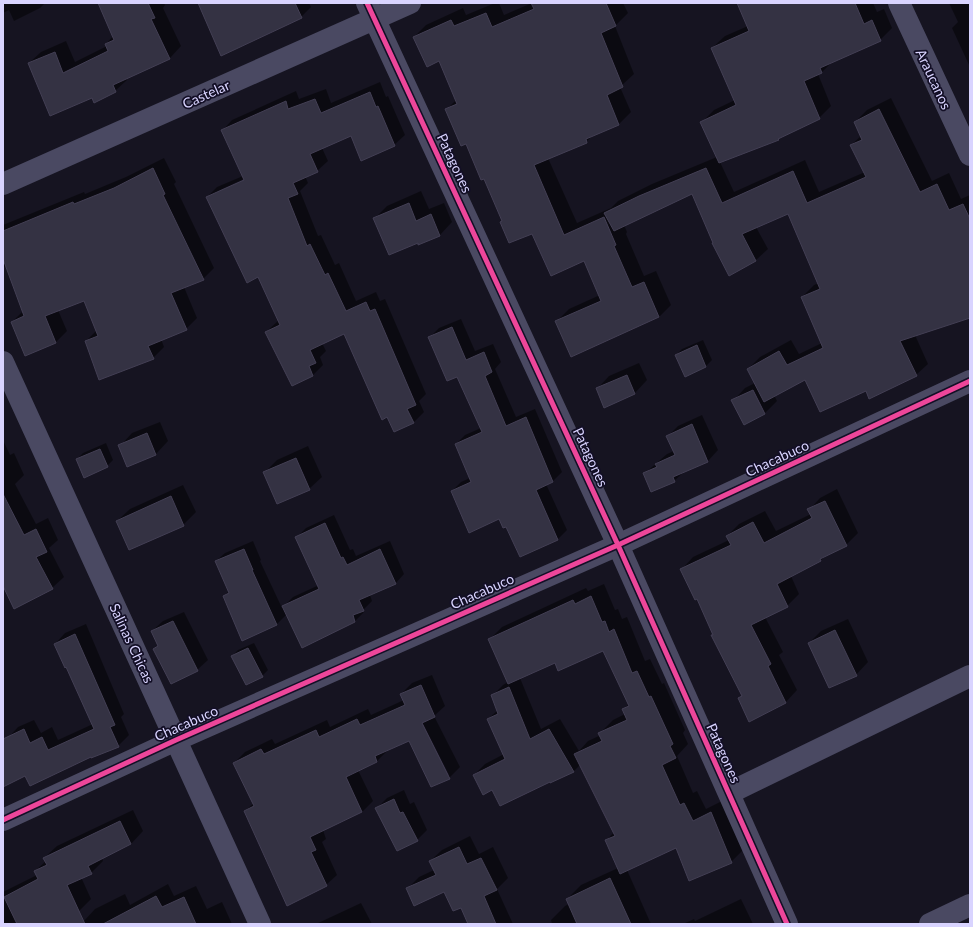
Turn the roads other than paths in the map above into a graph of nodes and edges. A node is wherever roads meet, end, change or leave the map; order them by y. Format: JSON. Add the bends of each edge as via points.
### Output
{"nodes":[{"id":1,"x":410,"y":3,"type":"edge"},
{"id":2,"x":899,"y":3,"type":"edge"},
{"id":3,"x":371,"y":11,"type":"edge"},
{"id":4,"x":970,"y":155,"type":"edge"},
{"id":5,"x":3,"y":184,"type":"edge"},
{"id":6,"x":3,"y":362,"type":"edge"},
{"id":7,"x":970,"y":381,"type":"edge"},
{"id":8,"x":618,"y":544,"type":"junction"},
{"id":9,"x":970,"y":676,"type":"edge"},
{"id":10,"x":176,"y":740,"type":"junction"},
{"id":11,"x":729,"y":794,"type":"junction"},
{"id":12,"x":3,"y":820,"type":"edge"},
{"id":13,"x":970,"y":906,"type":"edge"},
{"id":14,"x":260,"y":924,"type":"edge"},
{"id":15,"x":787,"y":924,"type":"edge"},
{"id":16,"x":930,"y":924,"type":"edge"}],
"edges":[{"from":1,"to":3,"type":"street","name":"Castelar"},
{"from":2,"to":4,"type":"street","name":"Araucanos"},
{"from":3,"to":5,"type":"street","name":"Castelar"},
{"from":3,"to":8,"type":"street","name":"Patagones"},
{"from":6,"to":10,"type":"street","name":"Salinas Chicas"},
{"from":7,"to":8,"type":"street","name":"Chacabuco"},
{"from":8,"to":10,"type":"street","name":"Chacabuco"},
{"from":8,"to":11,"type":"street","name":"Patagones"},
{"from":9,"to":11,"type":"street"},
{"from":10,"to":12,"type":"street","name":"Chacabuco"},
{"from":10,"to":14,"type":"street","name":"Salinas Chicas"},
{"from":11,"to":15,"type":"street","name":"Patagones"},
{"from":13,"to":16,"type":"street"}]}
